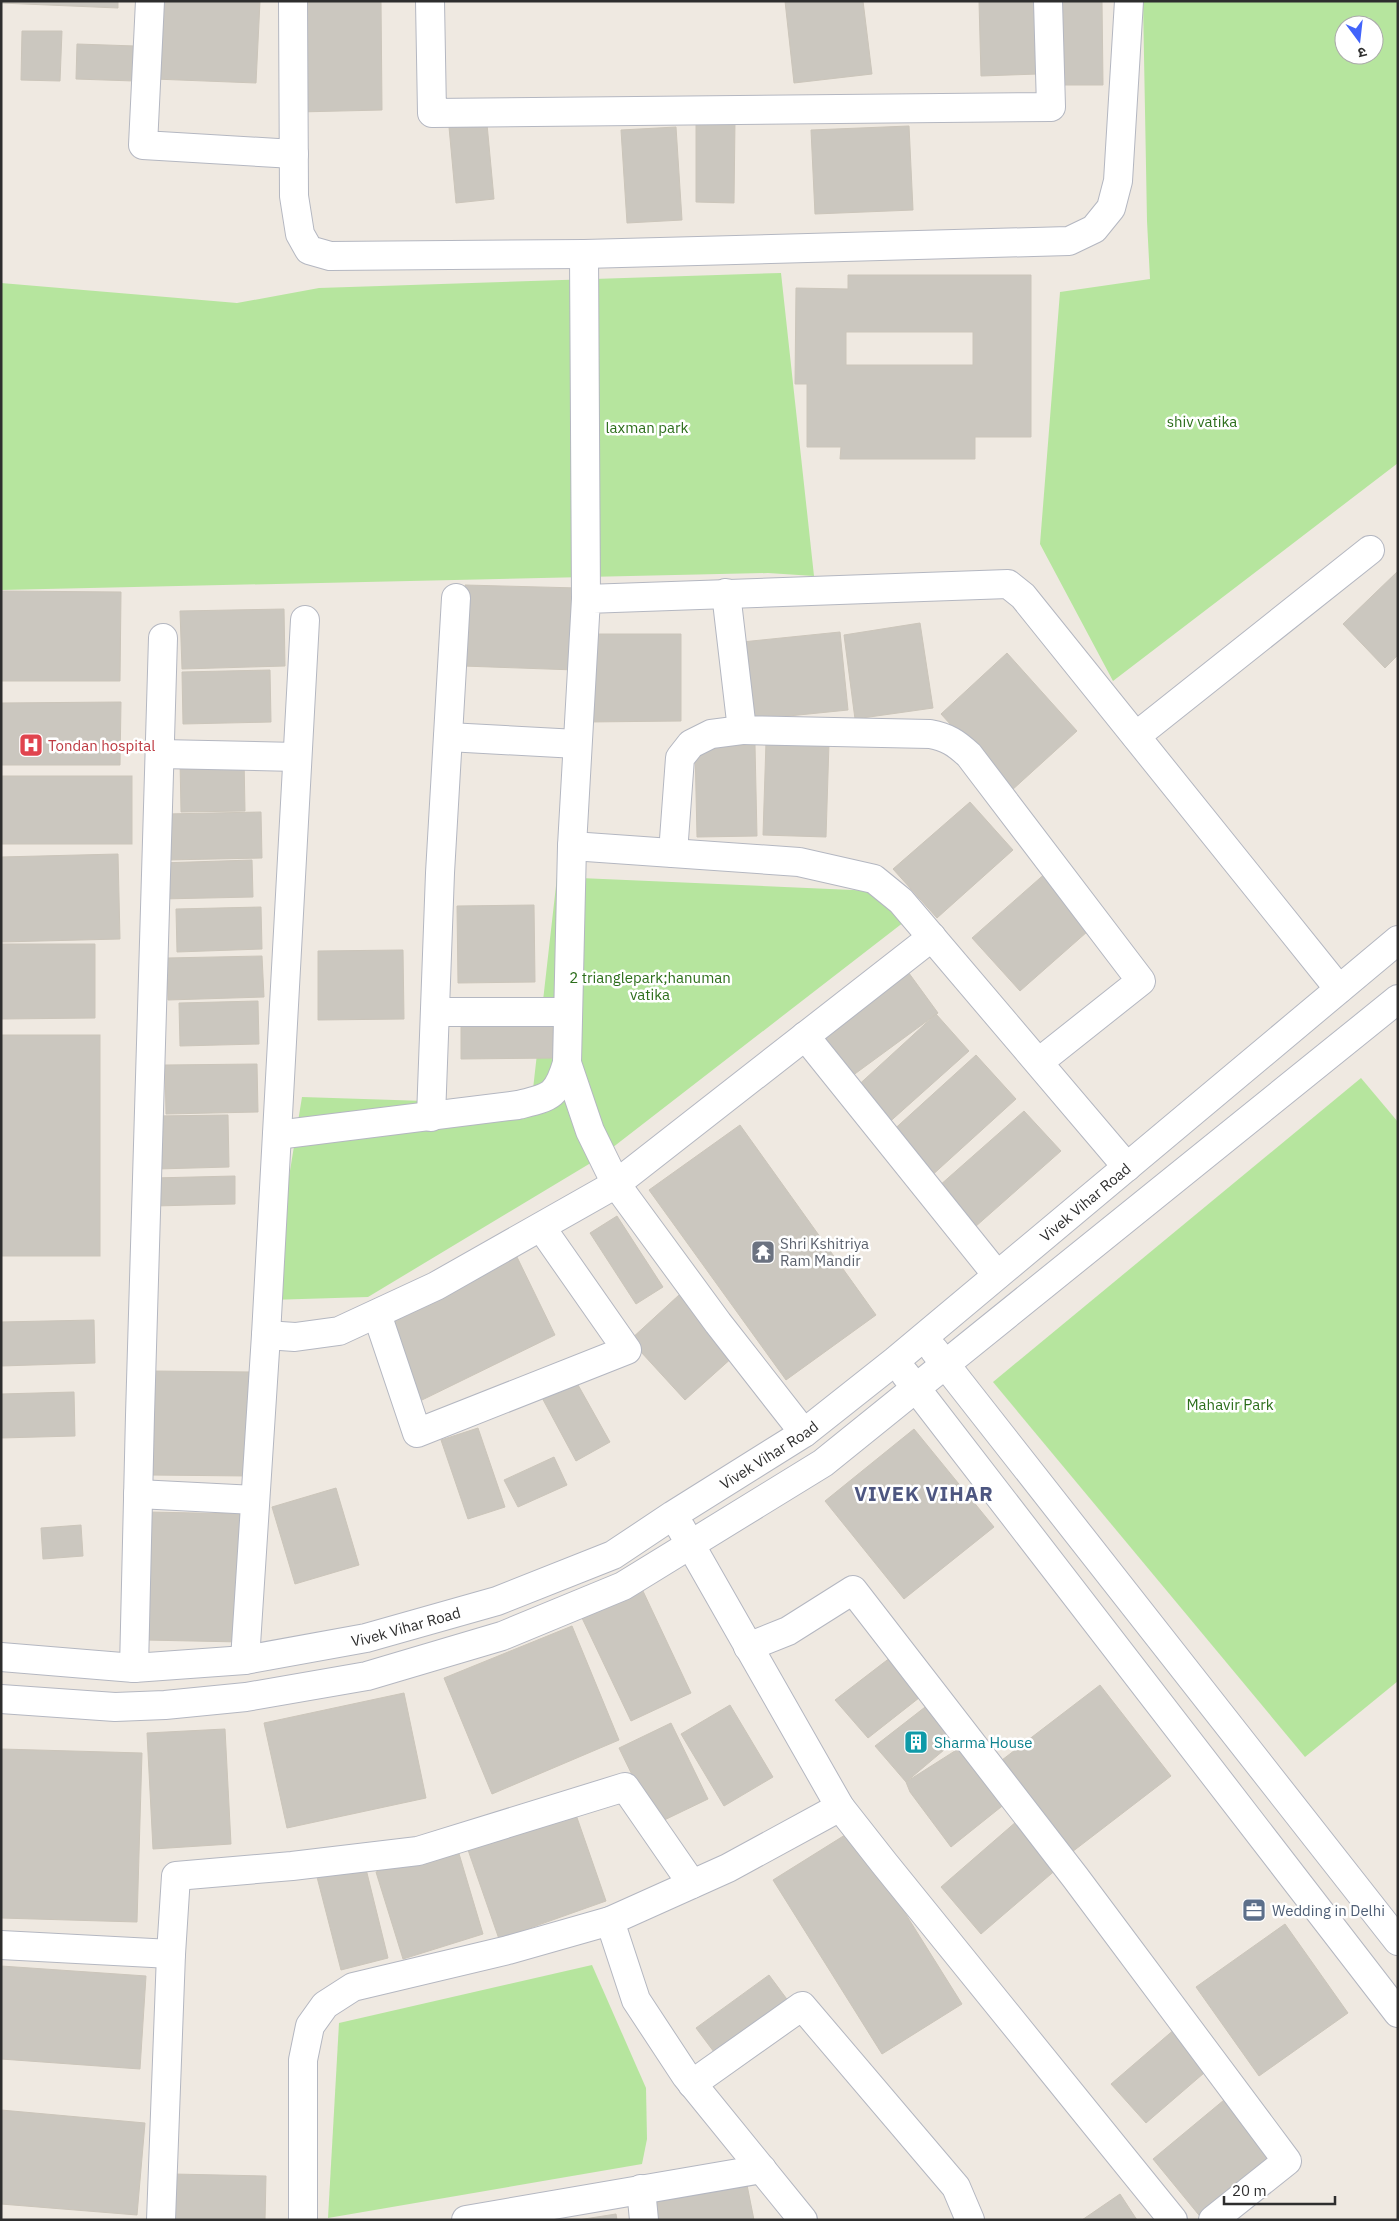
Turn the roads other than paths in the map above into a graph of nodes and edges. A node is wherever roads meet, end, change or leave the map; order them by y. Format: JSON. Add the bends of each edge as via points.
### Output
{"nodes":[{"id":1,"x":150,"y":1,"type":"edge"},
{"id":2,"x":293,"y":1,"type":"edge"},
{"id":3,"x":430,"y":1,"type":"edge"},
{"id":4,"x":1048,"y":1,"type":"edge"},
{"id":5,"x":1130,"y":1,"type":"edge"},
{"id":6,"x":294,"y":154,"type":"junction"},
{"id":7,"x":584,"y":254,"type":"junction"},
{"id":8,"x":1370,"y":550,"type":"dead end"},
{"id":9,"x":726,"y":594,"type":"junction"},
{"id":10,"x":456,"y":598,"type":"dead end"},
{"id":11,"x":586,"y":598,"type":"junction"},
{"id":12,"x":305,"y":620,"type":"dead end"},
{"id":13,"x":163,"y":638,"type":"dead end"},
{"id":14,"x":742,"y":730,"type":"junction"},
{"id":15,"x":1136,"y":736,"type":"junction"},
{"id":16,"x":448,"y":737,"type":"junction"},
{"id":17,"x":577,"y":744,"type":"junction"},
{"id":18,"x":160,"y":754,"type":"junction"},
{"id":19,"x":298,"y":758,"type":"junction"},
{"id":20,"x":572,"y":846,"type":"junction"},
{"id":21,"x":672,"y":853,"type":"junction"},
{"id":22,"x":932,"y":937,"type":"junction"},
{"id":23,"x":1398,"y":940,"type":"edge"},
{"id":24,"x":1339,"y":989,"type":"junction"},
{"id":25,"x":1398,"y":999,"type":"edge"},
{"id":26,"x":435,"y":1012,"type":"junction"},
{"id":27,"x":568,"y":1012,"type":"junction"},
{"id":28,"x":805,"y":1036,"type":"junction"},
{"id":29,"x":1038,"y":1062,"type":"junction"},
{"id":30,"x":567,"y":1063,"type":"junction"},
{"id":31,"x":431,"y":1117,"type":"junction"},
{"id":32,"x":277,"y":1135,"type":"junction"},
{"id":33,"x":1127,"y":1167,"type":"junction"},
{"id":34,"x":616,"y":1184,"type":"junction"},
{"id":35,"x":542,"y":1227,"type":"junction"},
{"id":36,"x":997,"y":1276,"type":"junction"},
{"id":37,"x":377,"y":1314,"type":"junction"},
{"id":38,"x":266,"y":1335,"type":"junction"},
{"id":39,"x":924,"y":1337,"type":"junction"},
{"id":40,"x":895,"y":1361,"type":"junction"},
{"id":41,"x":946,"y":1365,"type":"junction"},
{"id":42,"x":916,"y":1388,"type":"junction"},
{"id":43,"x":804,"y":1433,"type":"junction"},
{"id":44,"x":138,"y":1494,"type":"junction"},
{"id":45,"x":255,"y":1500,"type":"junction"},
{"id":46,"x":673,"y":1515,"type":"junction"},
{"id":47,"x":691,"y":1543,"type":"junction"},
{"id":48,"x":748,"y":1647,"type":"junction"},
{"id":49,"x":1,"y":1657,"type":"edge"},
{"id":50,"x":245,"y":1660,"type":"junction"},
{"id":51,"x":134,"y":1668,"type":"junction"},
{"id":52,"x":1,"y":1699,"type":"edge"},
{"id":53,"x":840,"y":1807,"type":"junction"},
{"id":54,"x":692,"y":1884,"type":"junction"},
{"id":55,"x":610,"y":1921,"type":"junction"},
{"id":56,"x":1398,"y":1941,"type":"edge"},
{"id":57,"x":1,"y":1945,"type":"edge"},
{"id":58,"x":171,"y":1954,"type":"junction"},
{"id":59,"x":1398,"y":2013,"type":"edge"},
{"id":60,"x":692,"y":2084,"type":"junction"},
{"id":61,"x":762,"y":2168,"type":"junction"},
{"id":62,"x":641,"y":2189,"type":"junction"},
{"id":63,"x":162,"y":2220,"type":"edge"},
{"id":64,"x":303,"y":2220,"type":"edge"},
{"id":65,"x":466,"y":2220,"type":"edge"},
{"id":66,"x":644,"y":2220,"type":"edge"},
{"id":67,"x":803,"y":2220,"type":"edge"},
{"id":68,"x":970,"y":2220,"type":"edge"},
{"id":69,"x":1173,"y":2220,"type":"edge"},
{"id":70,"x":1213,"y":2220,"type":"edge"}],
"edges":[{"from":1,"to":6,"type":"street","via":[[144,145]]},
{"from":2,"to":6,"type":"street"},
{"from":3,"to":4,"type":"street","via":[[432,113],[1051,107]]},
{"from":5,"to":7,"type":"street","via":[[1118,181],[1111,208],[1094,229],[1069,241]]},
{"from":6,"to":7,"type":"street","via":[[294,196],[300,234],[309,250],[330,256]]},
{"from":7,"to":11,"type":"street"},
{"from":8,"to":15,"type":"street"},
{"from":9,"to":11,"type":"street"},
{"from":9,"to":14,"type":"street"},
{"from":9,"to":15,"type":"street","via":[[1008,584],[1023,596]]},
{"from":10,"to":16,"type":"street"},
{"from":11,"to":17,"type":"street"},
{"from":12,"to":19,"type":"street"},
{"from":13,"to":18,"type":"street"},
{"from":14,"to":21,"type":"street","via":[[711,734],[691,744],[680,758]]},
{"from":14,"to":29,"type":"street","via":[[930,734],[944,736],[969,755],[1141,981]]},
{"from":15,"to":24,"type":"street"},
{"from":16,"to":17,"type":"street"},
{"from":16,"to":26,"type":"street"},
{"from":17,"to":20,"type":"street"},
{"from":18,"to":19,"type":"street"},
{"from":18,"to":44,"type":"street"},
{"from":19,"to":32,"type":"street"},
{"from":20,"to":21,"type":"street"},
{"from":20,"to":27,"type":"street"},
{"from":21,"to":22,"type":"street","via":[[799,862],[874,879],[901,901]]},
{"from":22,"to":28,"type":"street"},
{"from":22,"to":29,"type":"street"},
{"from":23,"to":24,"type":"street","name":"Vivek Vihar Road"},
{"from":24,"to":33,"type":"street","name":"Vivek Vihar Road"},
{"from":25,"to":41,"type":"street"},
{"from":26,"to":27,"type":"street"},
{"from":26,"to":31,"type":"street"},
{"from":27,"to":30,"type":"street"},
{"from":28,"to":34,"type":"street"},
{"from":28,"to":36,"type":"street"},
{"from":29,"to":33,"type":"street"},
{"from":30,"to":31,"type":"street","via":[[561,1084],[548,1097],[518,1105]]},
{"from":30,"to":34,"type":"street","via":[[590,1132]]},
{"from":31,"to":32,"type":"street"},
{"from":32,"to":38,"type":"street"},
{"from":33,"to":36,"type":"street","name":"Vivek Vihar Road"},
{"from":34,"to":35,"type":"street"},
{"from":34,"to":43,"type":"street"},
{"from":35,"to":37,"type":"street","via":[[436,1286]]},
{"from":35,"to":37,"type":"street","via":[[627,1350],[417,1433]]},
{"from":36,"to":39,"type":"street","name":"Vivek Vihar Road"},
{"from":37,"to":38,"type":"street","via":[[339,1331],[295,1337]]},
{"from":38,"to":45,"type":"street"},
{"from":39,"to":40,"type":"street","name":"Vivek Vihar Road"},
{"from":39,"to":41,"type":"street"},
{"from":40,"to":42,"type":"street"},
{"from":40,"to":43,"type":"street","name":"Vivek Vihar Road"},
{"from":41,"to":42,"type":"street"},
{"from":41,"to":56,"type":"street"},
{"from":42,"to":47,"type":"street","via":[[823,1462]]},
{"from":42,"to":59,"type":"street"},
{"from":43,"to":46,"type":"street","name":"Vivek Vihar Road"},
{"from":44,"to":45,"type":"street"},
{"from":44,"to":51,"type":"street"},
{"from":45,"to":50,"type":"street"},
{"from":46,"to":47,"type":"street"},
{"from":46,"to":50,"type":"street","name":"Vivek Vihar Road","via":[[613,1555],[497,1601],[366,1638]]},
{"from":47,"to":48,"type":"street"},
{"from":47,"to":52,"type":"street","via":[[623,1586],[511,1632],[367,1676],[246,1698],[165,1705],[115,1707]]},
{"from":48,"to":53,"type":"street"},
{"from":48,"to":70,"type":"street","via":[[788,1631],[853,1590],[1075,1877],[1287,2160]]},
{"from":49,"to":51,"type":"street","name":"Vivek Vihar Road"},
{"from":50,"to":51,"type":"street","name":"Vivek Vihar Road"},
{"from":53,"to":54,"type":"street"},
{"from":53,"to":69,"type":"street"},
{"from":54,"to":55,"type":"street"},
{"from":54,"to":58,"type":"street","via":[[625,1787],[418,1851],[176,1876]]},
{"from":55,"to":60,"type":"street","via":[[636,2000]]},
{"from":55,"to":64,"type":"street","via":[[508,1950],[353,1986],[325,2005],[310,2026],[303,2060]]},
{"from":57,"to":58,"type":"street"},
{"from":58,"to":63,"type":"street"},
{"from":60,"to":61,"type":"street"},
{"from":60,"to":68,"type":"street","via":[[802,2006],[956,2187]]},
{"from":61,"to":62,"type":"street"},
{"from":61,"to":67,"type":"street"},
{"from":62,"to":65,"type":"street"},
{"from":62,"to":66,"type":"street"}]}
